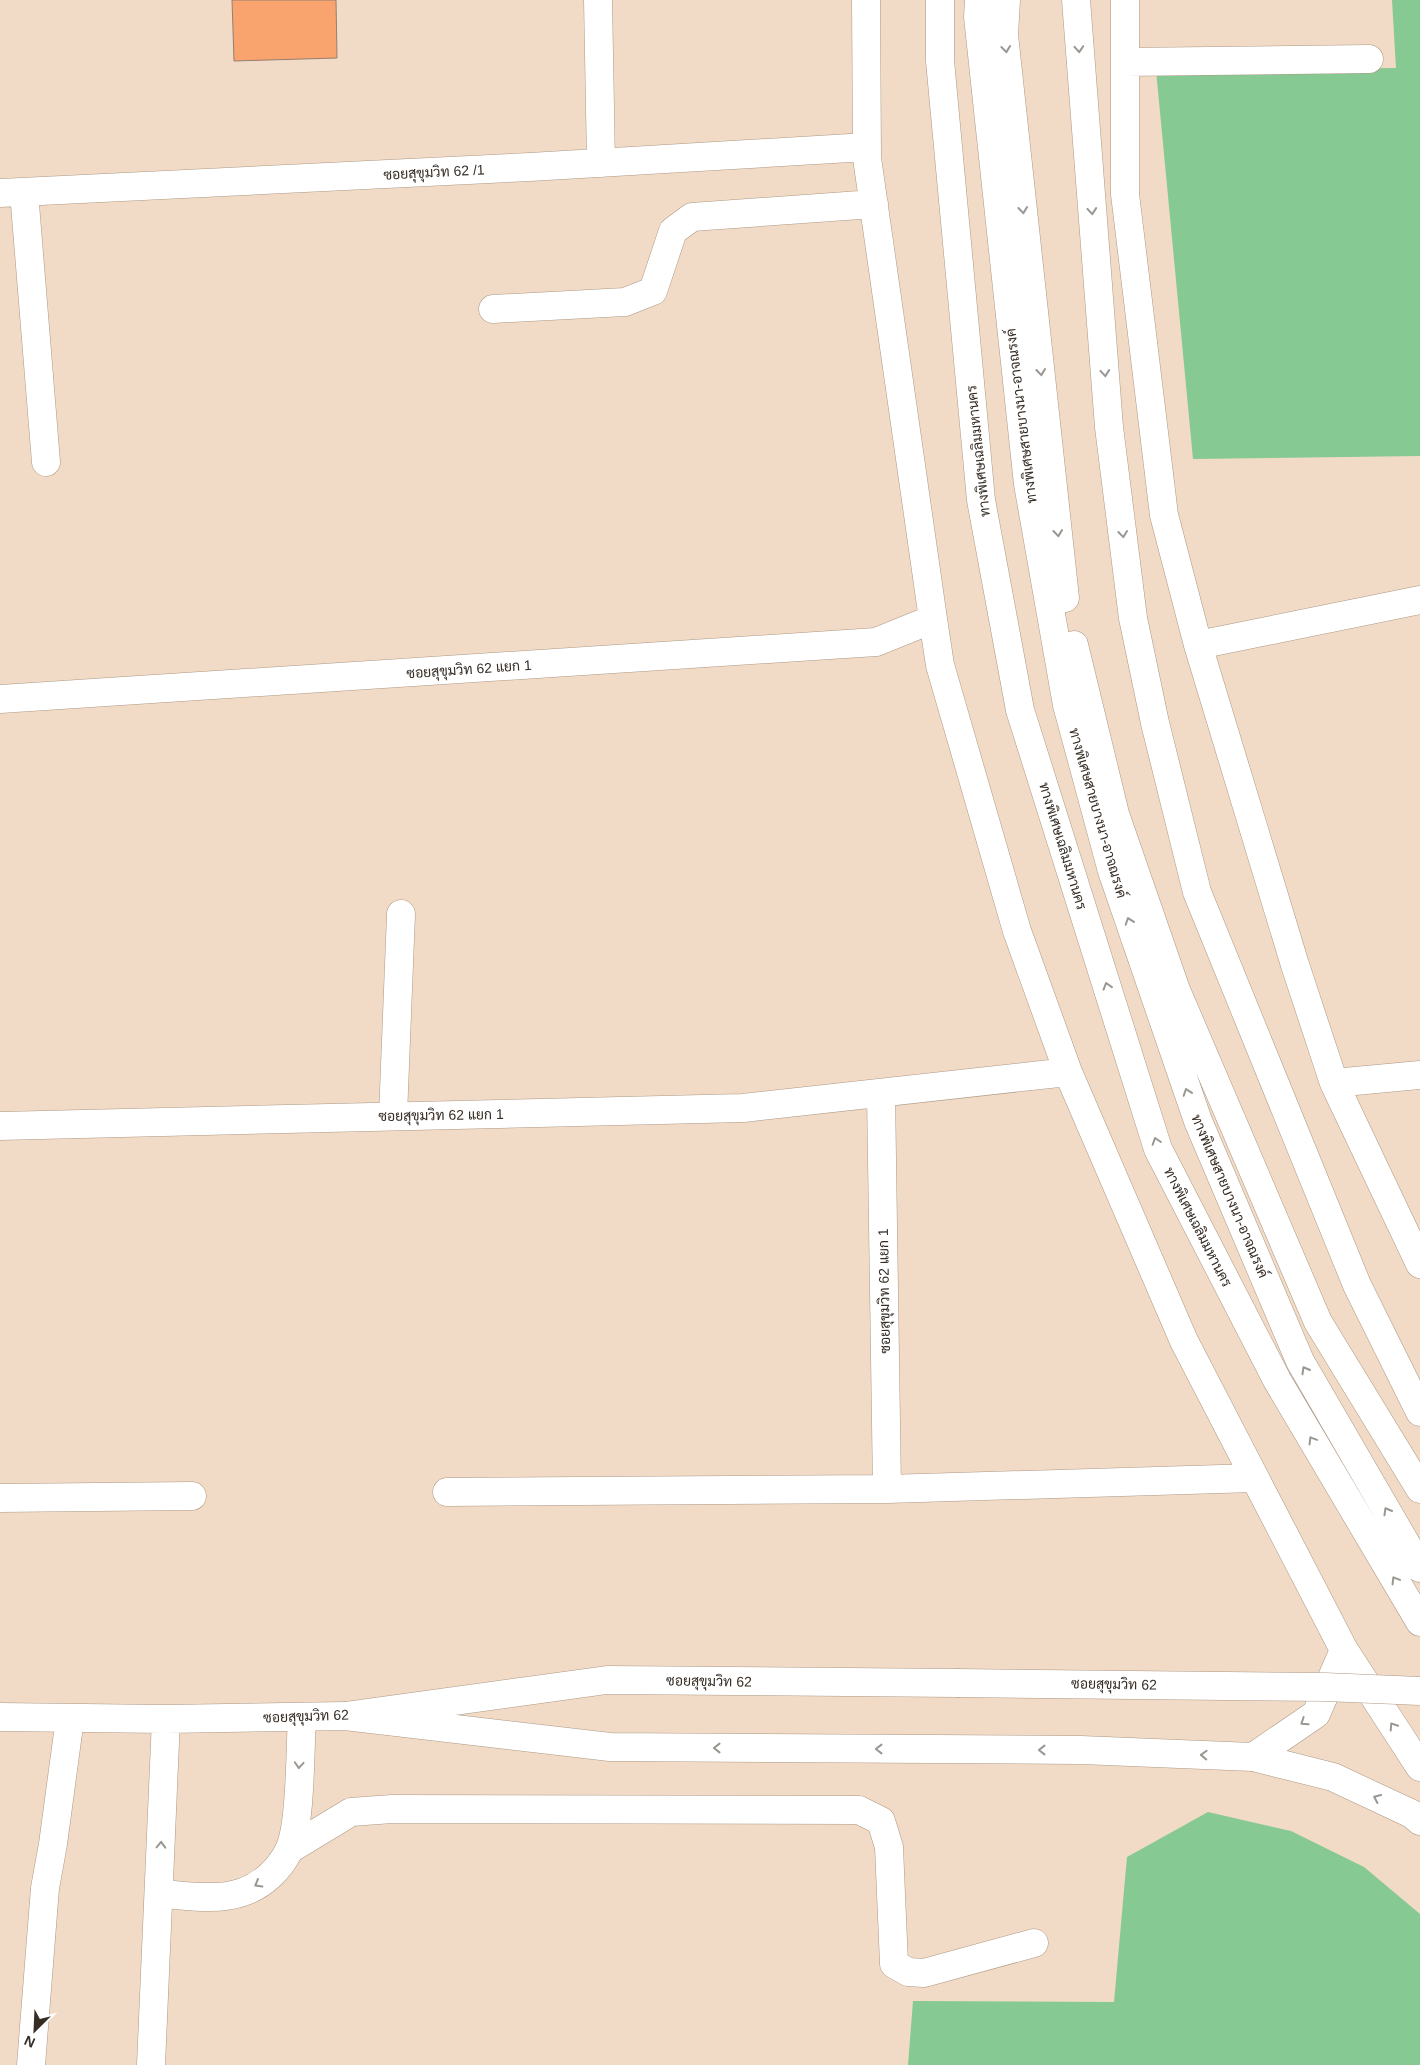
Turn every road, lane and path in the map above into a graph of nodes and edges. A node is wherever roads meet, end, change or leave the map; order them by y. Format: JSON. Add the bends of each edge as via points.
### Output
{"nodes":[{"id":1,"x":598,"y":0,"type":"edge"},
{"id":2,"x":866,"y":0,"type":"edge"},
{"id":3,"x":940,"y":0,"type":"edge"},
{"id":4,"x":979,"y":0,"type":"edge"},
{"id":5,"x":1006,"y":0,"type":"edge"},
{"id":6,"x":1076,"y":0,"type":"edge"},
{"id":7,"x":1125,"y":0,"type":"edge"},
{"id":8,"x":1369,"y":59,"type":"dead end"},
{"id":9,"x":1125,"y":62,"type":"junction"},
{"id":10,"x":867,"y":147,"type":"junction"},
{"id":11,"x":601,"y":163,"type":"junction"},
{"id":12,"x":12,"y":193,"type":"edge"},
{"id":13,"x":874,"y":204,"type":"junction"},
{"id":14,"x":493,"y":309,"type":"dead end"},
{"id":15,"x":46,"y":462,"type":"dead end"},
{"id":16,"x":1420,"y":600,"type":"edge"},
{"id":17,"x":933,"y":619,"type":"junction"},
{"id":18,"x":1198,"y":645,"type":"junction"},
{"id":19,"x":0,"y":699,"type":"edge"},
{"id":20,"x":401,"y":914,"type":"dead end"},
{"id":21,"x":1068,"y":1072,"type":"junction"},
{"id":22,"x":1420,"y":1075,"type":"edge"},
{"id":23,"x":1334,"y":1083,"type":"junction"},
{"id":24,"x":881,"y":1093,"type":"junction"},
{"id":25,"x":393,"y":1116,"type":"junction"},
{"id":26,"x":0,"y":1126,"type":"edge"},
{"id":27,"x":1420,"y":1264,"type":"edge"},
{"id":28,"x":1420,"y":1412,"type":"edge"},
{"id":29,"x":1254,"y":1478,"type":"junction"},
{"id":30,"x":1420,"y":1488,"type":"edge"},
{"id":31,"x":887,"y":1489,"type":"junction"},
{"id":32,"x":446,"y":1492,"type":"dead end"},
{"id":33,"x":192,"y":1496,"type":"dead end"},
{"id":34,"x":0,"y":1498,"type":"edge"},
{"id":35,"x":1420,"y":1568,"type":"edge"},
{"id":36,"x":1420,"y":1622,"type":"edge"},
{"id":37,"x":1344,"y":1650,"type":"junction"},
{"id":38,"x":1420,"y":1691,"type":"edge"},
{"id":39,"x":345,"y":1716,"type":"junction"},
{"id":40,"x":0,"y":1717,"type":"edge"},
{"id":41,"x":302,"y":1717,"type":"junction"},
{"id":42,"x":70,"y":1718,"type":"junction"},
{"id":43,"x":166,"y":1719,"type":"junction"},
{"id":44,"x":1253,"y":1757,"type":"junction"},
{"id":45,"x":1420,"y":1767,"type":"edge"},
{"id":46,"x":1420,"y":1821,"type":"edge"},
{"id":47,"x":290,"y":1849,"type":"junction"},
{"id":48,"x":159,"y":1893,"type":"junction"},
{"id":49,"x":1034,"y":1943,"type":"dead end"},
{"id":50,"x":32,"y":2065,"type":"edge"},
{"id":51,"x":151,"y":2065,"type":"edge"}],
"edges":[{"from":1,"to":11,"type":"main road"},
{"from":2,"to":10,"type":"main road"},
{"from":36,"to":3,"type":"main road","name":"ทางพิเศษเฉลิมมหานคร","one_way":true,"via":[[1277,1380],[1158,1149],[1020,710],[982,500],[940,61]]},
{"from":35,"to":4,"type":"main road","name":"ทางพิเศษสายบางนา-อาจณรงค์","one_way":true,"via":[[1300,1361],[1198,1121],[1112,871],[1068,705],[1028,484],[978,16]]},
{"from":5,"to":30,"type":"main road","one_way":true,"via":[[1004,35],[1067,618],[1115,814],[1176,990],[1318,1322]]},
{"from":6,"to":28,"type":"main road","one_way":true,"via":[[1109,426],[1133,618],[1155,723],[1197,892],[1357,1285]]},
{"from":7,"to":9,"type":"main road"},
{"from":8,"to":9,"type":"main road"},
{"from":9,"to":18,"type":"main road","via":[[1125,194],[1163,505]]},
{"from":10,"to":11,"type":"main road","name":"ซอยสุขุมวิท 62 /1"},
{"from":10,"to":13,"type":"main road"},
{"from":11,"to":12,"type":"main road","name":"ซอยสุขุมวิท 62 /1"},
{"from":12,"to":15,"type":"main road"},
{"from":13,"to":14,"type":"main road","via":[[692,217],[673,231],[653,291],[625,302]]},
{"from":13,"to":17,"type":"main road"},
{"from":16,"to":18,"type":"main road"},
{"from":17,"to":19,"type":"main road","name":"ซอยสุขุมวิท 62 แยก 1","via":[[876,642]]},
{"from":17,"to":21,"type":"main road","via":[[940,665],[1017,931]]},
{"from":18,"to":23,"type":"main road"},
{"from":20,"to":25,"type":"main road"},
{"from":21,"to":24,"type":"main road","name":"ซอยสุขุมวิท 62 แยก 1"},
{"from":21,"to":29,"type":"main road","via":[[1184,1340]]},
{"from":22,"to":23,"type":"main road"},
{"from":23,"to":27,"type":"main road"},
{"from":24,"to":25,"type":"main road","name":"ซอยสุขุมวิท 62 แยก 1","via":[[743,1108]]},
{"from":24,"to":31,"type":"main road","name":"ซอยสุขุมวิท 62 แยก 1"},
{"from":25,"to":26,"type":"main road","name":"ซอยสุขุมวิท 62 แยก 1"},
{"from":29,"to":31,"type":"main road"},
{"from":29,"to":37,"type":"main road"},
{"from":31,"to":32,"type":"main road"},
{"from":33,"to":34,"type":"main road"},
{"from":37,"to":44,"type":"main road","one_way":true,"via":[[1316,1714]]},
{"from":45,"to":37,"type":"main road","one_way":true},
{"from":38,"to":39,"type":"main road","name":"ซอยสุขุมวิท 62","bridge":true,"via":[[1325,1687],[606,1680]]},
{"from":39,"to":41,"type":"main road","name":"ซอยสุขุมวิท 62"},
{"from":44,"to":39,"type":"main road","one_way":true,"via":[[1081,1750],[610,1747]]},
{"from":40,"to":42,"type":"main road","name":"ซอยสุขุมวิท 62"},
{"from":41,"to":43,"type":"main road","name":"ซอยสุขุมวิท 62"},
{"from":41,"to":47,"type":"main road","one_way":true,"via":[[296,1818]]},
{"from":42,"to":43,"type":"main road","name":"ซอยสุขุมวิท 62"},
{"from":42,"to":50,"type":"main road","via":[[45,1888]]},
{"from":48,"to":43,"type":"main road","one_way":true},
{"from":46,"to":44,"type":"main road","one_way":true,"via":[[1412,1814],[1333,1778]]},
{"from":47,"to":48,"type":"main road","one_way":true,"via":[[271,1876],[242,1893],[204,1897]]},
{"from":47,"to":49,"type":"main road","via":[[351,1812],[392,1809],[859,1810],[881,1821],[889,1847],[894,1964],[908,1972],[924,1973]]},
{"from":48,"to":51,"type":"main road"}]}
